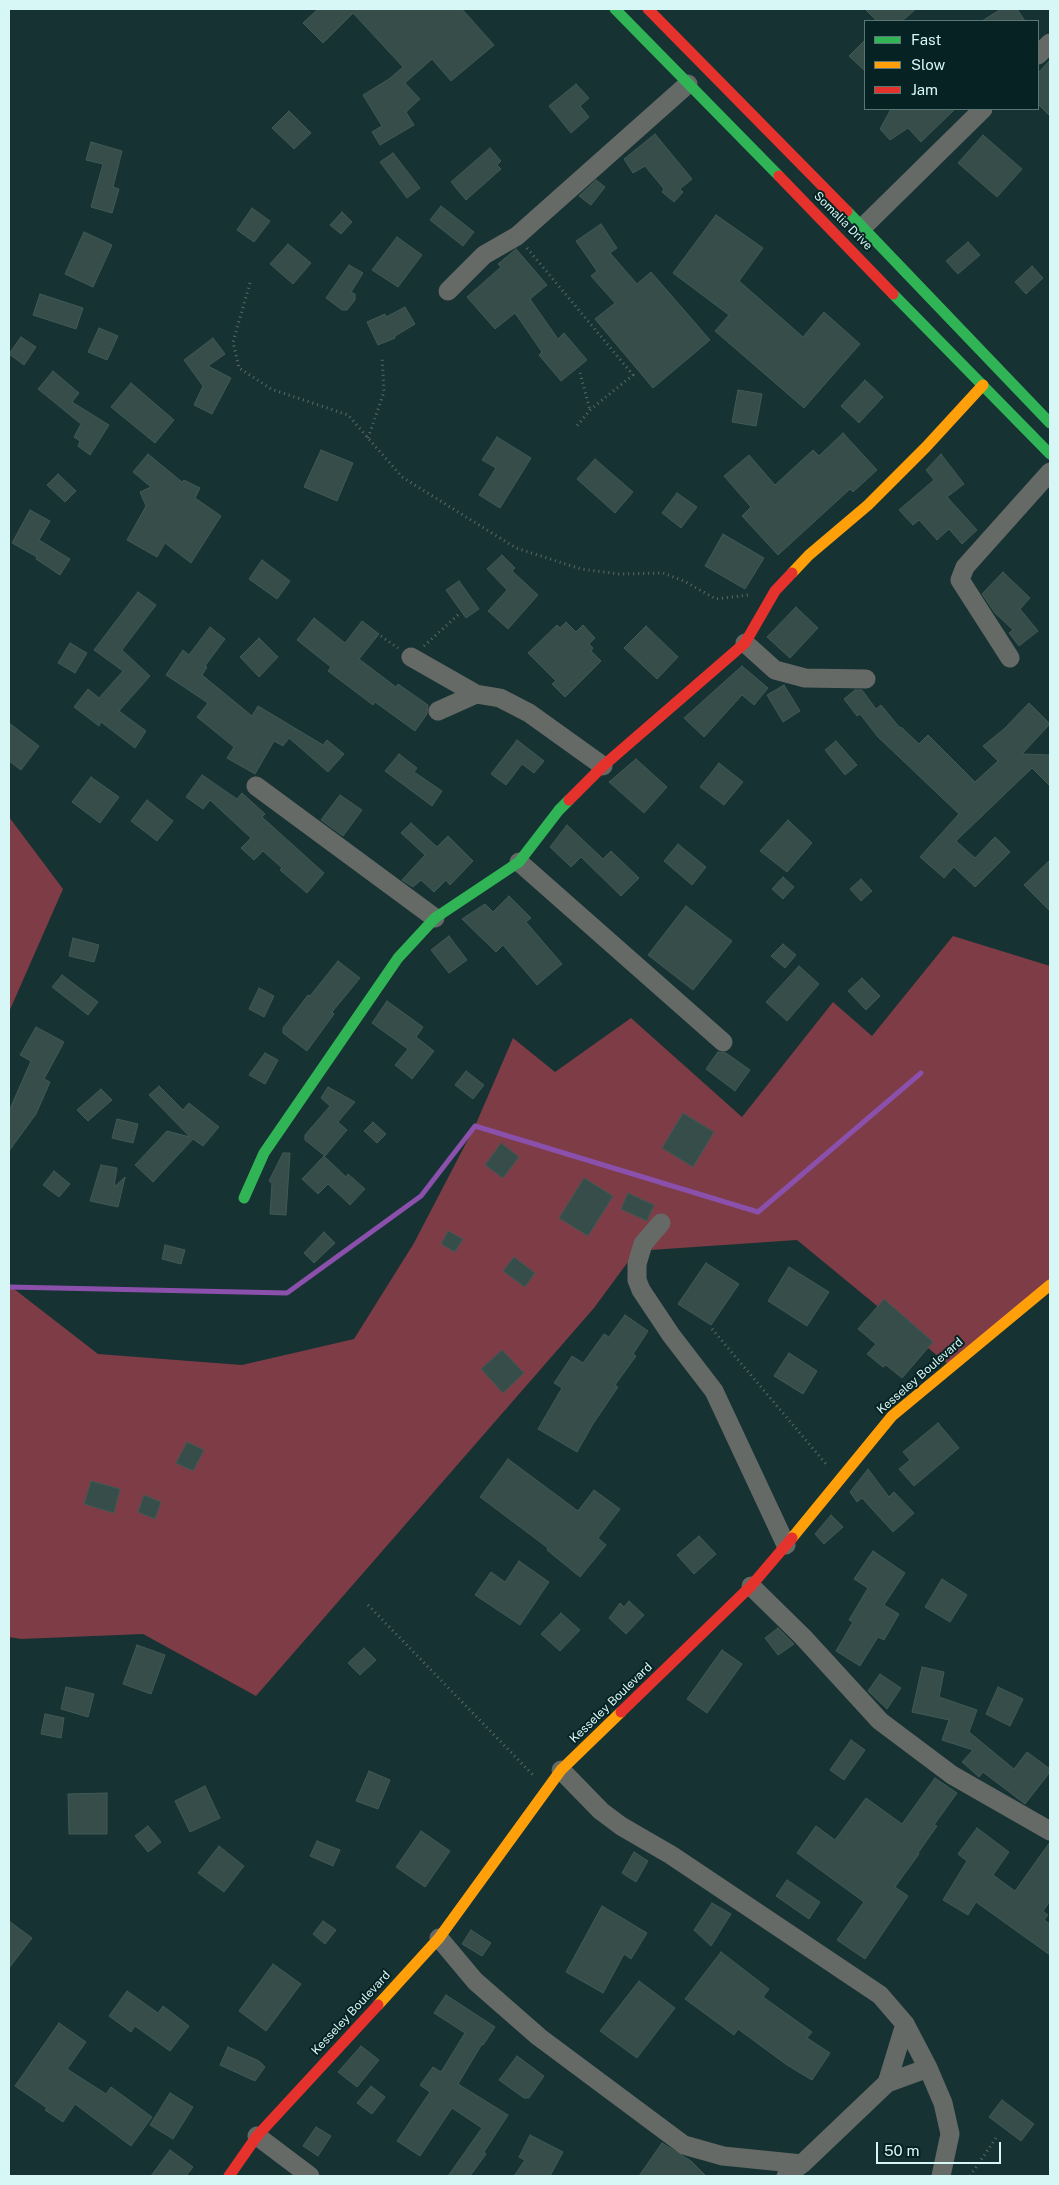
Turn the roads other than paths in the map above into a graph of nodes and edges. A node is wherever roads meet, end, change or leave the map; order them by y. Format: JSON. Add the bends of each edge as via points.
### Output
{"nodes":[{"id":1,"x":614,"y":9,"type":"edge"},
{"id":2,"x":648,"y":9,"type":"edge"},
{"id":3,"x":1050,"y":42,"type":"edge"},
{"id":4,"x":1039,"y":54,"type":"edge"},
{"id":5,"x":688,"y":84,"type":"junction"},
{"id":6,"x":982,"y":110,"type":"edge"},
{"id":7,"x":863,"y":226,"type":"junction"},
{"id":8,"x":448,"y":291,"type":"dead end"},
{"id":9,"x":983,"y":385,"type":"junction"},
{"id":10,"x":1050,"y":424,"type":"edge"},
{"id":11,"x":1050,"y":454,"type":"edge"},
{"id":12,"x":1050,"y":472,"type":"edge"},
{"id":13,"x":745,"y":643,"type":"junction"},
{"id":14,"x":411,"y":657,"type":"road end"},
{"id":15,"x":1010,"y":658,"type":"dead end"},
{"id":16,"x":866,"y":680,"type":"dead end"},
{"id":17,"x":476,"y":694,"type":"junction"},
{"id":18,"x":438,"y":711,"type":"dead end"},
{"id":19,"x":603,"y":766,"type":"junction"},
{"id":20,"x":256,"y":786,"type":"dead end"},
{"id":21,"x":519,"y":862,"type":"junction"},
{"id":22,"x":435,"y":918,"type":"junction"},
{"id":23,"x":723,"y":1042,"type":"dead end"},
{"id":24,"x":244,"y":1198,"type":"dead end"},
{"id":25,"x":661,"y":1222,"type":"dead end"},
{"id":26,"x":1050,"y":1285,"type":"edge"},
{"id":27,"x":786,"y":1546,"type":"junction"},
{"id":28,"x":751,"y":1586,"type":"junction"},
{"id":29,"x":561,"y":1770,"type":"junction"},
{"id":30,"x":1050,"y":1831,"type":"edge"},
{"id":31,"x":439,"y":1938,"type":"junction"},
{"id":32,"x":905,"y":2024,"type":"junction"},
{"id":33,"x":928,"y":2068,"type":"junction"},
{"id":34,"x":888,"y":2083,"type":"junction"},
{"id":35,"x":257,"y":2136,"type":"junction"},
{"id":36,"x":802,"y":2164,"type":"junction"},
{"id":37,"x":229,"y":2176,"type":"edge"},
{"id":38,"x":310,"y":2176,"type":"edge"},
{"id":39,"x":786,"y":2176,"type":"edge"},
{"id":40,"x":941,"y":2176,"type":"edge"}],
"edges":[{"from":1,"to":5,"type":"street","name":"Somalia Drive"},
{"from":2,"to":7,"type":"street","name":"Somalia Drive"},
{"from":3,"to":4,"type":"street"},
{"from":5,"to":8,"type":"street","via":[[516,236],[484,255]]},
{"from":5,"to":9,"type":"street","name":"Somalia Drive"},
{"from":6,"to":7,"type":"street"},
{"from":7,"to":10,"type":"street","name":"Somalia Drive"},
{"from":9,"to":11,"type":"street","name":"Somalia Drive"},
{"from":9,"to":13,"type":"street","via":[[926,447],[868,504],[809,555],[775,591]]},
{"from":12,"to":15,"type":"street","via":[[964,567],[960,580]]},
{"from":13,"to":16,"type":"street","via":[[775,670],[805,678]]},
{"from":13,"to":19,"type":"street"},
{"from":14,"to":17,"type":"street"},
{"from":17,"to":18,"type":"street"},
{"from":17,"to":19,"type":"street","via":[[500,698],[529,713]]},
{"from":19,"to":21,"type":"street","via":[[559,810]]},
{"from":20,"to":22,"type":"street"},
{"from":21,"to":22,"type":"street"},
{"from":21,"to":23,"type":"street"},
{"from":22,"to":24,"type":"street","via":[[398,958],[280,1129],[264,1153]]},
{"from":25,"to":27,"type":"street","via":[[643,1244],[637,1264],[637,1280],[671,1335],[714,1391]]},
{"from":26,"to":27,"type":"street","name":"Kesseley Boulevard","via":[[892,1416]]},
{"from":27,"to":28,"type":"street","name":"Kesseley Boulevard"},
{"from":28,"to":29,"type":"street","name":"Kesseley Boulevard"},
{"from":28,"to":30,"type":"street","via":[[880,1721],[952,1775]]},
{"from":29,"to":31,"type":"street","name":"Kesseley Boulevard"},
{"from":29,"to":32,"type":"street","via":[[621,1826],[671,1855],[873,1990]]},
{"from":31,"to":35,"type":"street","name":"Kesseley Boulevard"},
{"from":31,"to":36,"type":"street","via":[[475,1982],[540,2037],[684,2145],[723,2156]]},
{"from":32,"to":33,"type":"street"},
{"from":32,"to":34,"type":"street"},
{"from":33,"to":34,"type":"street"},
{"from":33,"to":40,"type":"street","via":[[943,2103],[950,2134]]},
{"from":34,"to":36,"type":"street"},
{"from":35,"to":37,"type":"street","name":"Kesseley Boulevard"},
{"from":35,"to":38,"type":"street"},
{"from":36,"to":39,"type":"street"}]}
